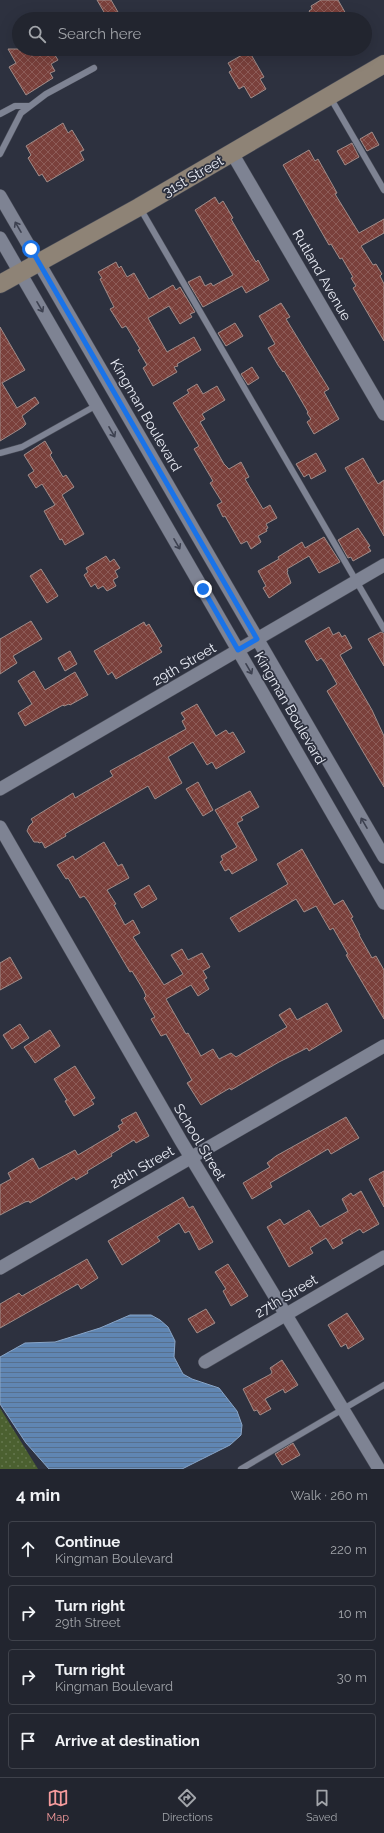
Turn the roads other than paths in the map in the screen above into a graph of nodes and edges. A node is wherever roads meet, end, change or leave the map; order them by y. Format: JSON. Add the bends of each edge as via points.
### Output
{"nodes":[{"id":1,"x":384,"y":64,"type":"edge"},
{"id":2,"x":94,"y":68,"type":"dead end"},
{"id":3,"x":329,"y":95,"type":"junction"},
{"id":4,"x":30,"y":106,"type":"junction"},
{"id":5,"x":0,"y":114,"type":"edge"},
{"id":6,"x":232,"y":153,"type":"junction"},
{"id":7,"x":0,"y":154,"type":"edge"},
{"id":8,"x":384,"y":190,"type":"edge"},
{"id":9,"x":0,"y":196,"type":"edge"},
{"id":10,"x":139,"y":207,"type":"junction"},
{"id":11,"x":0,"y":238,"type":"edge"},
{"id":12,"x":39,"y":263,"type":"junction"},
{"id":13,"x":21,"y":273,"type":"junction"},
{"id":14,"x":0,"y":284,"type":"edge"},
{"id":15,"x":97,"y":405,"type":"junction"},
{"id":16,"x":384,"y":414,"type":"edge"},
{"id":17,"x":0,"y":453,"type":"edge"},
{"id":18,"x":384,"y":565,"type":"edge"},
{"id":19,"x":356,"y":581,"type":"junction"},
{"id":20,"x":384,"y":629,"type":"edge"},
{"id":21,"x":257,"y":639,"type":"junction"},
{"id":22,"x":238,"y":650,"type":"junction"},
{"id":23,"x":0,"y":789,"type":"edge"},
{"id":24,"x":0,"y":827,"type":"edge"},
{"id":25,"x":384,"y":857,"type":"edge"},
{"id":26,"x":384,"y":903,"type":"edge"},
{"id":27,"x":384,"y":1046,"type":"edge"},
{"id":28,"x":190,"y":1157,"type":"junction"},
{"id":29,"x":384,"y":1257,"type":"edge"},
{"id":30,"x":0,"y":1268,"type":"edge"},
{"id":31,"x":285,"y":1315,"type":"junction"},
{"id":32,"x":205,"y":1362,"type":"dead end"},
{"id":33,"x":384,"y":1386,"type":"edge"},
{"id":34,"x":342,"y":1409,"type":"junction"},
{"id":35,"x":241,"y":1469,"type":"edge"},
{"id":36,"x":379,"y":1469,"type":"edge"}],
"edges":[{"from":1,"to":3,"type":"main road","name":"31st Street"},
{"from":2,"to":4,"type":"lane","via":[[46,94]]},
{"from":3,"to":6,"type":"main road","name":"31st Street"},
{"from":3,"to":8,"type":"lane"},
{"from":4,"to":5,"type":"lane","via":[[15,106]]},
{"from":4,"to":7,"type":"lane","via":[[18,118]]},
{"from":6,"to":10,"type":"main road","name":"31st Street"},
{"from":6,"to":16,"type":"street","name":"Rutland Avenue"},
{"from":12,"to":9,"type":"street","name":"Kingman Boulevard","one_way":true},
{"from":10,"to":12,"type":"main road","name":"31st Street"},
{"from":10,"to":19,"type":"lane"},
{"from":11,"to":13,"type":"street","name":"Kingman Boulevard"},
{"from":12,"to":13,"type":"main road","name":"31st Street"},
{"from":12,"to":21,"type":"street","name":"Kingman Boulevard"},
{"from":13,"to":14,"type":"main road","name":"31st Street"},
{"from":13,"to":15,"type":"street","name":"Kingman Boulevard","one_way":true},
{"from":15,"to":17,"type":"lane","via":[[22,447]]},
{"from":15,"to":22,"type":"street","name":"Kingman Boulevard","one_way":true},
{"from":18,"to":19,"type":"street","name":"29th Street"},
{"from":19,"to":20,"type":"lane"},
{"from":19,"to":21,"type":"street","name":"29th Street"},
{"from":21,"to":22,"type":"street","name":"29th Street"},
{"from":25,"to":21,"type":"street","name":"Kingman Boulevard","one_way":true},
{"from":22,"to":23,"type":"street","name":"29th Street"},
{"from":22,"to":26,"type":"street","name":"Kingman Boulevard","one_way":true},
{"from":24,"to":28,"type":"street","name":"School Street"},
{"from":27,"to":28,"type":"street","name":"28th Street"},
{"from":28,"to":30,"type":"street","name":"28th Street"},
{"from":28,"to":31,"type":"street","name":"School Street"},
{"from":29,"to":31,"type":"street","name":"27th Street"},
{"from":31,"to":32,"type":"street","name":"27th Street"},
{"from":31,"to":34,"type":"street","name":"School Street"},
{"from":33,"to":34,"type":"lane"},
{"from":34,"to":35,"type":"lane"},
{"from":34,"to":36,"type":"street","name":"School Street"}]}
